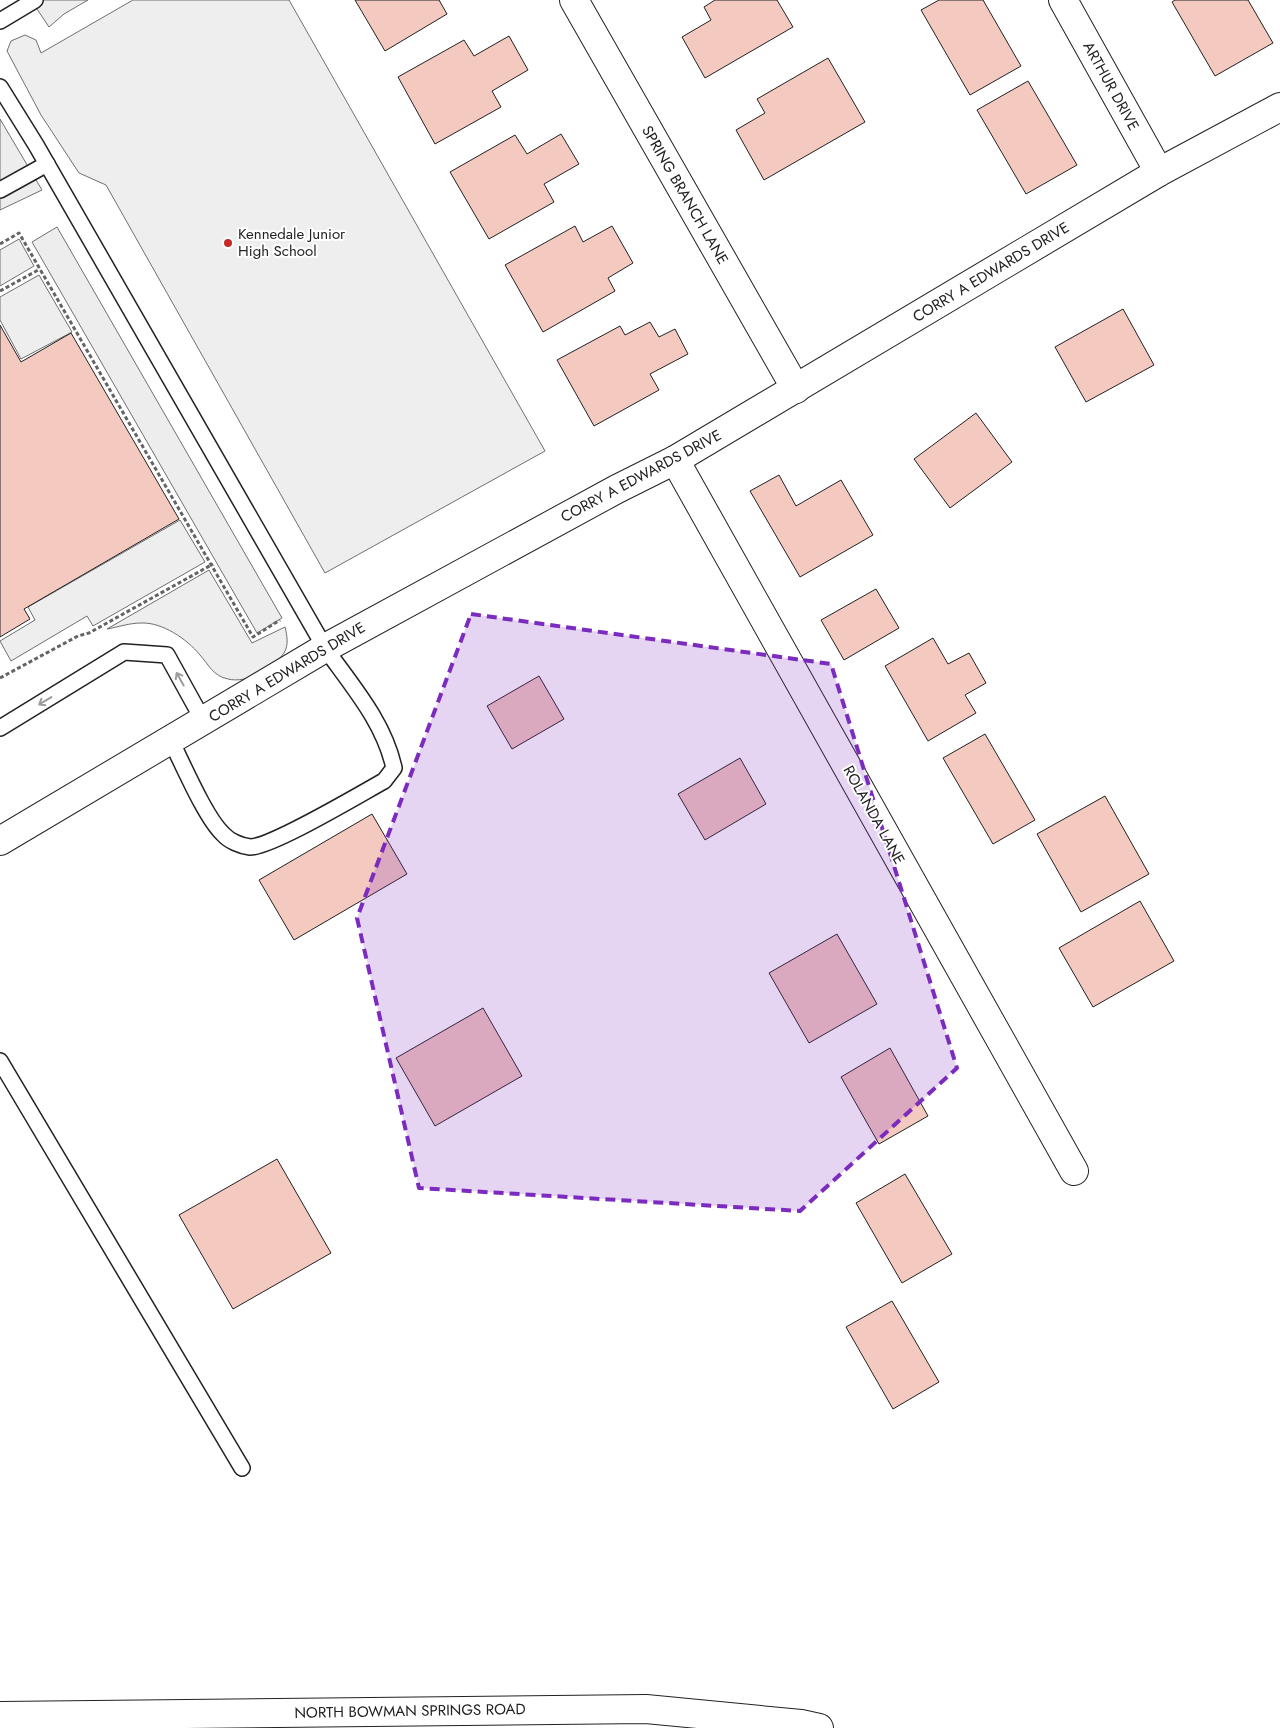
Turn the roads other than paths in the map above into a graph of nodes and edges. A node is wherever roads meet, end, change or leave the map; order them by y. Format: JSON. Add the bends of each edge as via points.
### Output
{"nodes":[{"id":1,"x":35,"y":0,"type":"edge"},
{"id":2,"x":574,"y":0,"type":"edge"},
{"id":3,"x":1063,"y":0,"type":"edge"},
{"id":4,"x":0,"y":21,"type":"edge"},
{"id":5,"x":0,"y":87,"type":"edge"},
{"id":6,"x":1280,"y":107,"type":"edge"},
{"id":7,"x":47,"y":164,"type":"junction"},
{"id":8,"x":1159,"y":172,"type":"junction"},
{"id":9,"x":0,"y":190,"type":"edge"},
{"id":10,"x":796,"y":389,"type":"junction"},
{"id":11,"x":675,"y":460,"type":"junction"},
{"id":12,"x":325,"y":648,"type":"junction"},
{"id":13,"x":204,"y":722,"type":"junction"},
{"id":14,"x":0,"y":728,"type":"edge"},
{"id":15,"x":171,"y":741,"type":"junction"},
{"id":16,"x":0,"y":841,"type":"edge"},
{"id":17,"x":0,"y":1061,"type":"edge"},
{"id":18,"x":1074,"y":1171,"type":"dead end"},
{"id":19,"x":242,"y":1468,"type":"dead end"},
{"id":20,"x":0,"y":1716,"type":"edge"},
{"id":21,"x":819,"y":1728,"type":"edge"}],
"edges":[{"from":1,"to":4,"type":"lane"},
{"from":2,"to":10,"type":"street","name":"SPRING BRANCH LANE"},
{"from":3,"to":8,"type":"street","name":"ARTHUR DRIVE"},
{"from":5,"to":7,"type":"lane"},
{"from":6,"to":8,"type":"street","name":"CORRY A EDWARDS DRIVE"},
{"from":7,"to":9,"type":"lane"},
{"from":7,"to":12,"type":"lane"},
{"from":8,"to":10,"type":"street","name":"CORRY A EDWARDS DRIVE"},
{"from":10,"to":11,"type":"street","name":"CORRY A EDWARDS DRIVE"},
{"from":11,"to":12,"type":"street","name":"CORRY A EDWARDS DRIVE"},
{"from":11,"to":18,"type":"street","name":"ROLANDA LANE"},
{"from":12,"to":13,"type":"street","name":"CORRY A EDWARDS DRIVE"},
{"from":12,"to":15,"type":"lane","via":[[374,716],[387,743],[394,768],[384,781],[274,840],[251,847],[233,842],[222,834]]},
{"from":13,"to":14,"type":"lane","one_way":true,"via":[[166,655],[124,652]]},
{"from":13,"to":15,"type":"street","name":"CORRY A EDWARDS DRIVE"},
{"from":15,"to":16,"type":"street","name":"CORRY A EDWARDS DRIVE"},
{"from":17,"to":19,"type":"lane"},
{"from":20,"to":21,"type":"street","name":"NORTH BOWMAN SPRINGS ROAD","via":[[646,1709]]}]}
